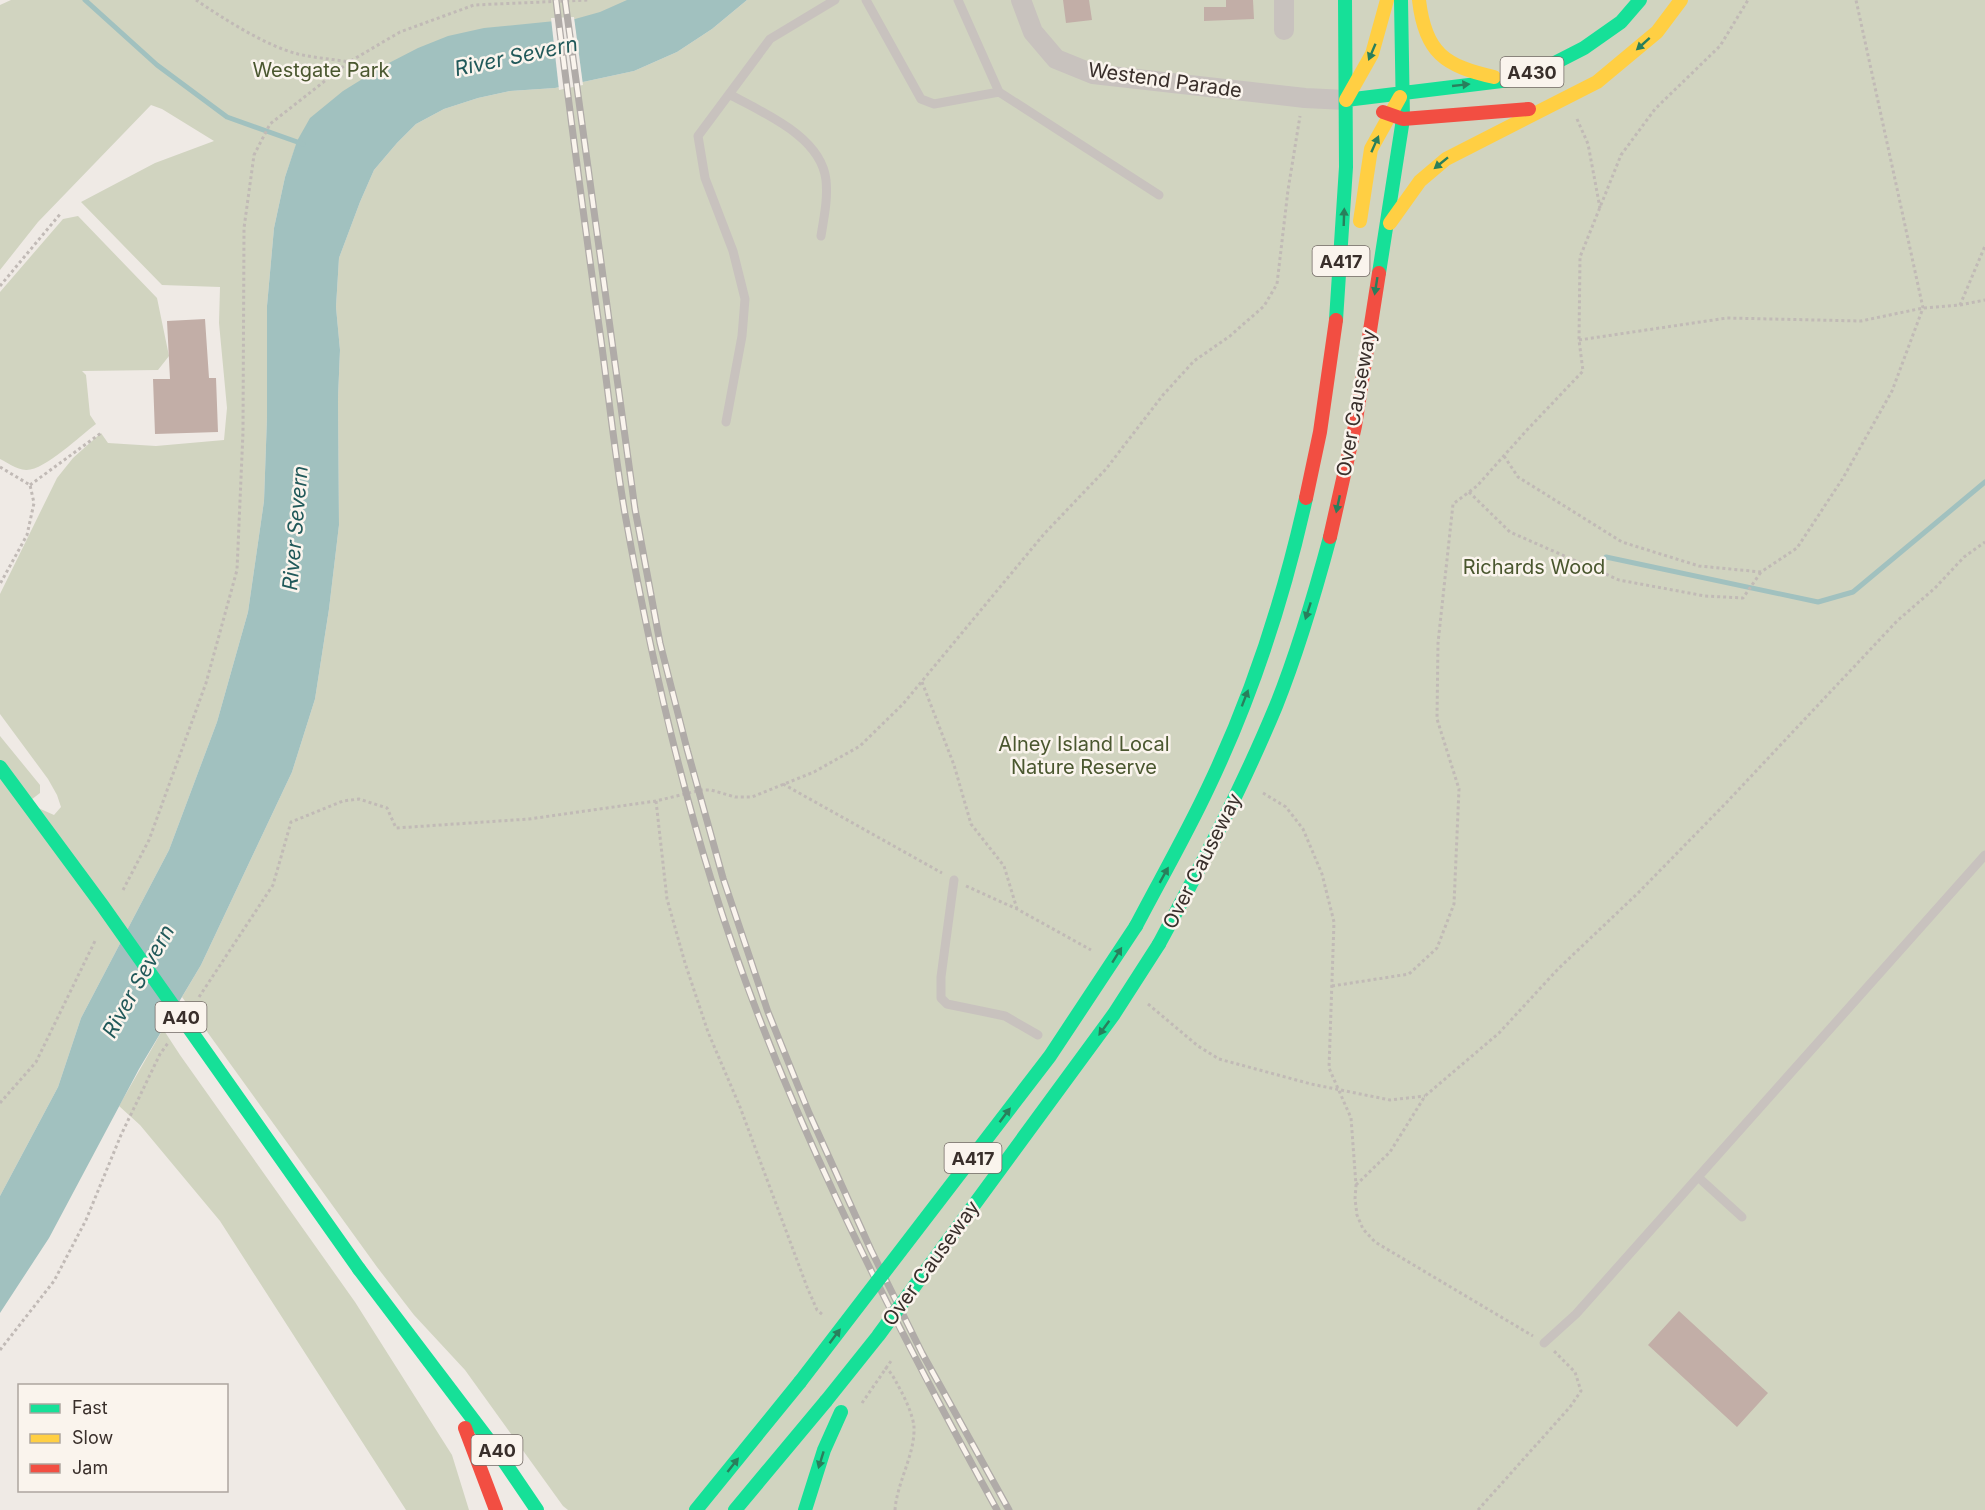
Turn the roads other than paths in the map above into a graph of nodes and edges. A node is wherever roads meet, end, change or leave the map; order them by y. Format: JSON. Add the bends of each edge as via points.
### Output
{"nodes":[{"id":1,"x":835,"y":0,"type":"edge"},
{"id":2,"x":866,"y":0,"type":"edge"},
{"id":3,"x":958,"y":0,"type":"edge"},
{"id":4,"x":1020,"y":0,"type":"edge"},
{"id":5,"x":1284,"y":0,"type":"edge"},
{"id":6,"x":1346,"y":0,"type":"edge"},
{"id":7,"x":1387,"y":0,"type":"edge"},
{"id":8,"x":1401,"y":0,"type":"edge"},
{"id":9,"x":1419,"y":0,"type":"edge"},
{"id":10,"x":1640,"y":0,"type":"edge"},
{"id":11,"x":1681,"y":0,"type":"edge"},
{"id":12,"x":1284,"y":30,"type":"dead end"},
{"id":13,"x":1510,"y":80,"type":"junction"},
{"id":14,"x":999,"y":92,"type":"junction"},
{"id":15,"x":1403,"y":92,"type":"junction"},
{"id":16,"x":729,"y":94,"type":"junction"},
{"id":17,"x":1346,"y":100,"type":"junction"},
{"id":18,"x":1549,"y":107,"type":"junction"},
{"id":19,"x":1396,"y":116,"type":"junction"},
{"id":20,"x":1159,"y":195,"type":"dead end"},
{"id":21,"x":1387,"y":228,"type":"junction"},
{"id":22,"x":821,"y":236,"type":"dead end"},
{"id":23,"x":1357,"y":240,"type":"dead end"},
{"id":24,"x":1353,"y":262,"type":"dead end"},
{"id":25,"x":1330,"y":365,"type":"junction"},
{"id":26,"x":726,"y":422,"type":"dead end"},
{"id":27,"x":0,"y":767,"type":"edge"},
{"id":28,"x":1217,"y":768,"type":"junction"},
{"id":29,"x":1243,"y":781,"type":"junction"},
{"id":30,"x":1985,"y":855,"type":"edge"},
{"id":31,"x":954,"y":880,"type":"road end"},
{"id":32,"x":1038,"y":1035,"type":"dead end"},
{"id":33,"x":1698,"y":1177,"type":"junction"},
{"id":34,"x":1742,"y":1217,"type":"dead end"},
{"id":35,"x":878,"y":1336,"type":"junction"},
{"id":36,"x":1544,"y":1343,"type":"road end"},
{"id":37,"x":856,"y":1386,"type":"dead end"},
{"id":38,"x":453,"y":1395,"type":"junction"},
{"id":39,"x":844,"y":1408,"type":"dead end"},
{"id":40,"x":496,"y":1510,"type":"edge"},
{"id":41,"x":537,"y":1510,"type":"edge"},
{"id":42,"x":696,"y":1510,"type":"edge"},
{"id":43,"x":735,"y":1510,"type":"edge"},
{"id":44,"x":805,"y":1510,"type":"edge"}],
"edges":[{"from":1,"to":16,"type":"lane","via":[[770,39]]},
{"from":2,"to":14,"type":"lane","via":[[921,99],[934,104]]},
{"from":3,"to":14,"type":"lane"},
{"from":4,"to":17,"type":"street","name":"Westend Parade","via":[[1033,32],[1056,59],[1093,74]]},
{"from":5,"to":12,"type":"street"},
{"from":6,"to":17,"type":"main road","number":"A417"},
{"from":7,"to":17,"type":"main road","number":"A417","one_way":true,"via":[[1372,54]]},
{"from":8,"to":15,"type":"main road","number":"A417"},
{"from":9,"to":13,"type":"main road","via":[[1423,25],[1442,58],[1476,74]]},
{"from":10,"to":13,"type":"main road","number":"A430","via":[[1621,22],[1584,48]]},
{"from":11,"to":18,"type":"main road","number":"A430","one_way":true,"via":[[1657,32],[1631,56],[1597,82]]},
{"from":15,"to":13,"type":"main road","number":"A430","one_way":true},
{"from":14,"to":20,"type":"lane"},
{"from":15,"to":17,"type":"main road"},
{"from":15,"to":19,"type":"main road","name":"Over Causeway","number":"A417"},
{"from":16,"to":22,"type":"lane","via":[[798,134],[817,156],[826,178]]},
{"from":16,"to":26,"type":"lane","via":[[698,136],[705,178],[733,251],[745,299]]},
{"from":17,"to":19,"type":"main road","number":"A430"},
{"from":25,"to":17,"type":"main road","name":"Over Causeway","number":"A417","one_way":true,"via":[[1344,225]]},
{"from":18,"to":19,"type":"main road","number":"A430"},
{"from":18,"to":21,"type":"main road","number":"A430","one_way":true,"via":[[1446,159],[1420,181]]},
{"from":19,"to":21,"type":"main road","name":"Over Causeway","number":"A417"},
{"from":23,"to":19,"type":"main road","number":"A417","one_way":true,"via":[[1371,149]]},
{"from":21,"to":29,"type":"main road","name":"Over Causeway","number":"A417","one_way":true,"via":[[1355,426],[1336,513],[1317,585],[1276,705]]},
{"from":24,"to":25,"type":"main road","number":"A417","via":[[1343,330]]},
{"from":28,"to":25,"type":"main road","name":"Over Causeway","number":"A417","one_way":true,"via":[[1258,665],[1301,523]]},
{"from":27,"to":38,"type":"main road","number":"A40","bridge":true},
{"from":28,"to":29,"type":"main road"},
{"from":42,"to":28,"type":"main road","name":"Over Causeway","number":"A417","one_way":true,"bridge":true,"via":[[800,1382],[1050,1056],[1136,926]]},
{"from":29,"to":35,"type":"main road","name":"Over Causeway","number":"A417","one_way":true,"bridge":true,"via":[[1159,944],[1114,1014]]},
{"from":30,"to":33,"type":"lane"},
{"from":31,"to":32,"type":"lane","via":[[941,998],[947,1004],[1005,1016]]},
{"from":33,"to":34,"type":"lane"},
{"from":33,"to":36,"type":"lane","via":[[1576,1314]]},
{"from":35,"to":37,"type":"main road","bridge":true},
{"from":35,"to":43,"type":"main road","name":"Over Causeway","number":"A417","bridge":true},
{"from":38,"to":40,"type":"main road","number":"A40"},
{"from":38,"to":41,"type":"main road","number":"A40"},
{"from":39,"to":44,"type":"main road","one_way":true,"via":[[824,1450]]}]}
